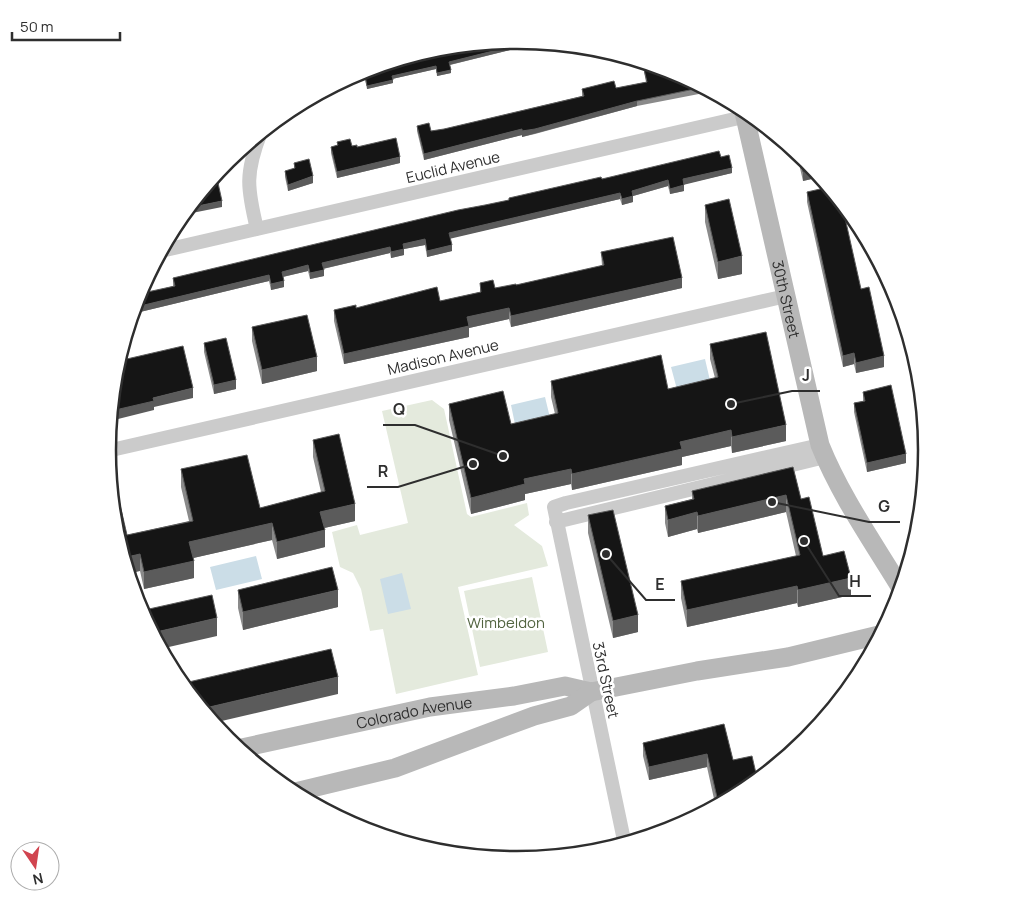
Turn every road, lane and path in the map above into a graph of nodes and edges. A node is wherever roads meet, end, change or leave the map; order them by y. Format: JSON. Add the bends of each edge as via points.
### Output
{"nodes":[{"id":1,"x":739,"y":115,"type":"edge"},
{"id":2,"x":749,"y":122,"type":"edge"},
{"id":3,"x":256,"y":146,"type":"edge"},
{"id":4,"x":257,"y":229,"type":"junction"},
{"id":5,"x":171,"y":249,"type":"edge"},
{"id":6,"x":786,"y":296,"type":"junction"},
{"id":7,"x":116,"y":449,"type":"edge"},
{"id":8,"x":823,"y":451,"type":"junction"},
{"id":9,"x":897,"y":582,"type":"edge"},
{"id":10,"x":873,"y":636,"type":"edge"},
{"id":11,"x":591,"y":692,"type":"junction"},
{"id":12,"x":246,"y":747,"type":"edge"},
{"id":13,"x":302,"y":789,"type":"edge"},
{"id":14,"x":623,"y":838,"type":"edge"}],
"edges":[{"from":1,"to":4,"type":"street","name":"Euclid Avenue"},
{"from":2,"to":6,"type":"main road","name":"30th Street"},
{"from":3,"to":4,"type":"street","via":[[248,185]]},
{"from":4,"to":5,"type":"street","name":"Euclid Avenue"},
{"from":6,"to":7,"type":"street","name":"Madison Avenue"},
{"from":6,"to":8,"type":"main road","name":"30th Street"},
{"from":8,"to":9,"type":"main road","name":"30th Street","via":[[852,512]]},
{"from":8,"to":11,"type":"street","name":"33rd Street","via":[[556,522]]},
{"from":10,"to":11,"type":"main road","name":"Colorado Avenue","via":[[788,657]]},
{"from":11,"to":12,"type":"main road","name":"Colorado Avenue","via":[[565,686],[430,707]]},
{"from":11,"to":13,"type":"main road","name":"Colorado Avenue","via":[[571,706],[534,716],[395,768]]},
{"from":11,"to":14,"type":"street","name":"33rd Street"}]}
